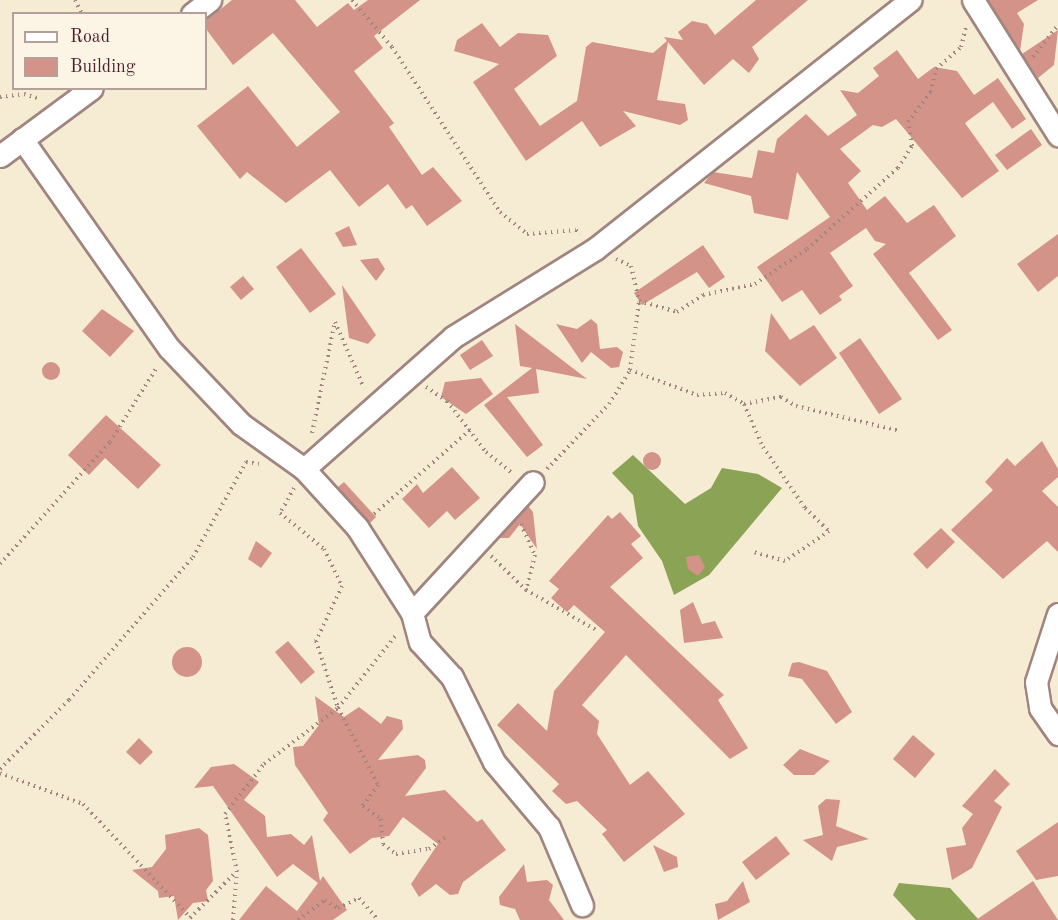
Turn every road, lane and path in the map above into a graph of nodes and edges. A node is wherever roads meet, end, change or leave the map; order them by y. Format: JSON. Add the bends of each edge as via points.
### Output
{"nodes":[{"id":1,"x":210,"y":0,"type":"edge"},
{"id":2,"x":910,"y":0,"type":"edge"},
{"id":3,"x":973,"y":0,"type":"edge"},
{"id":4,"x":195,"y":12,"type":"edge"},
{"id":5,"x":1058,"y":24,"type":"edge"},
{"id":6,"x":1020,"y":73,"type":"junction"},
{"id":7,"x":89,"y":90,"type":"edge"},
{"id":8,"x":0,"y":97,"type":"edge"},
{"id":9,"x":64,"y":107,"type":"junction"},
{"id":10,"x":1058,"y":135,"type":"edge"},
{"id":11,"x":22,"y":139,"type":"junction"},
{"id":12,"x":0,"y":156,"type":"edge"},
{"id":13,"x":639,"y":301,"type":"dead end"},
{"id":14,"x":169,"y":348,"type":"junction"},
{"id":15,"x":630,"y":370,"type":"junction"},
{"id":16,"x":411,"y":372,"type":"junction"},
{"id":17,"x":744,"y":404,"type":"junction"},
{"id":18,"x":374,"y":410,"type":"junction"},
{"id":19,"x":471,"y":429,"type":"junction"},
{"id":20,"x":900,"y":432,"type":"dead end"},
{"id":21,"x":269,"y":465,"type":"dead end"},
{"id":22,"x":304,"y":469,"type":"junction"},
{"id":23,"x":533,"y":482,"type":"junction"},
{"id":24,"x":513,"y":506,"type":"junction"},
{"id":25,"x":357,"y":527,"type":"junction"},
{"id":26,"x":477,"y":543,"type":"junction"},
{"id":27,"x":751,"y":551,"type":"dead end"},
{"id":28,"x":0,"y":564,"type":"edge"},
{"id":29,"x":526,"y":590,"type":"junction"},
{"id":30,"x":412,"y":613,"type":"junction"},
{"id":31,"x":1058,"y":614,"type":"edge"},
{"id":32,"x":597,"y":630,"type":"dead end"},
{"id":33,"x":338,"y":708,"type":"junction"},
{"id":34,"x":1058,"y":734,"type":"edge"},
{"id":35,"x":0,"y":771,"type":"edge"},
{"id":36,"x":446,"y":837,"type":"dead end"},
{"id":37,"x":237,"y":872,"type":"junction"},
{"id":38,"x":582,"y":905,"type":"dead end"},
{"id":39,"x":190,"y":919,"type":"edge"},
{"id":40,"x":233,"y":920,"type":"edge"},
{"id":41,"x":298,"y":920,"type":"edge"},
{"id":42,"x":378,"y":920,"type":"edge"}],
"edges":[{"from":1,"to":4,"type":"street"},
{"from":2,"to":16,"type":"street","via":[[595,249],[453,337]]},
{"from":3,"to":6,"type":"street"},
{"from":5,"to":6,"type":"path"},
{"from":6,"to":10,"type":"street"},
{"from":7,"to":9,"type":"street"},
{"from":8,"to":9,"type":"path","via":[[24,94]]},
{"from":9,"to":11,"type":"street"},
{"from":11,"to":12,"type":"street"},
{"from":11,"to":14,"type":"street"},
{"from":13,"to":15,"type":"path"},
{"from":14,"to":22,"type":"street","via":[[241,424]]},
{"from":14,"to":28,"type":"path","via":[[110,442]]},
{"from":15,"to":17,"type":"path","via":[[697,394],[725,393]]},
{"from":15,"to":23,"type":"path","via":[[609,404]]},
{"from":16,"to":18,"type":"street"},
{"from":16,"to":19,"type":"path"},
{"from":17,"to":20,"type":"path","via":[[781,398],[796,406]]},
{"from":17,"to":27,"type":"path","via":[[763,447],[805,508],[829,531],[785,561]]},
{"from":18,"to":22,"type":"street"},
{"from":18,"to":22,"type":"path","via":[[335,322]]},
{"from":19,"to":23,"type":"path","via":[[486,452]]},
{"from":19,"to":25,"type":"path"},
{"from":21,"to":35,"type":"path","via":[[246,462],[193,557],[69,700]]},
{"from":22,"to":25,"type":"street"},
{"from":22,"to":33,"type":"path","via":[[280,513],[324,549],[342,586],[316,641]]},
{"from":23,"to":24,"type":"street"},
{"from":24,"to":26,"type":"street"},
{"from":24,"to":29,"type":"path","via":[[535,555]]},
{"from":25,"to":30,"type":"street"},
{"from":26,"to":29,"type":"path"},
{"from":26,"to":30,"type":"street"},
{"from":29,"to":32,"type":"path"},
{"from":30,"to":33,"type":"path"},
{"from":30,"to":38,"type":"street","via":[[420,642],[452,677],[494,762],[549,827]]},
{"from":31,"to":34,"type":"street","via":[[1036,682],[1040,708]]},
{"from":33,"to":36,"type":"path","via":[[378,785],[363,806],[381,819],[383,844],[396,855],[429,849]]},
{"from":33,"to":37,"type":"path","via":[[264,764],[225,814]]},
{"from":35,"to":39,"type":"path","via":[[83,804]]},
{"from":37,"to":39,"type":"path"},
{"from":37,"to":40,"type":"path"},
{"from":41,"to":42,"type":"path","via":[[325,900],[338,908],[359,898]]}]}
